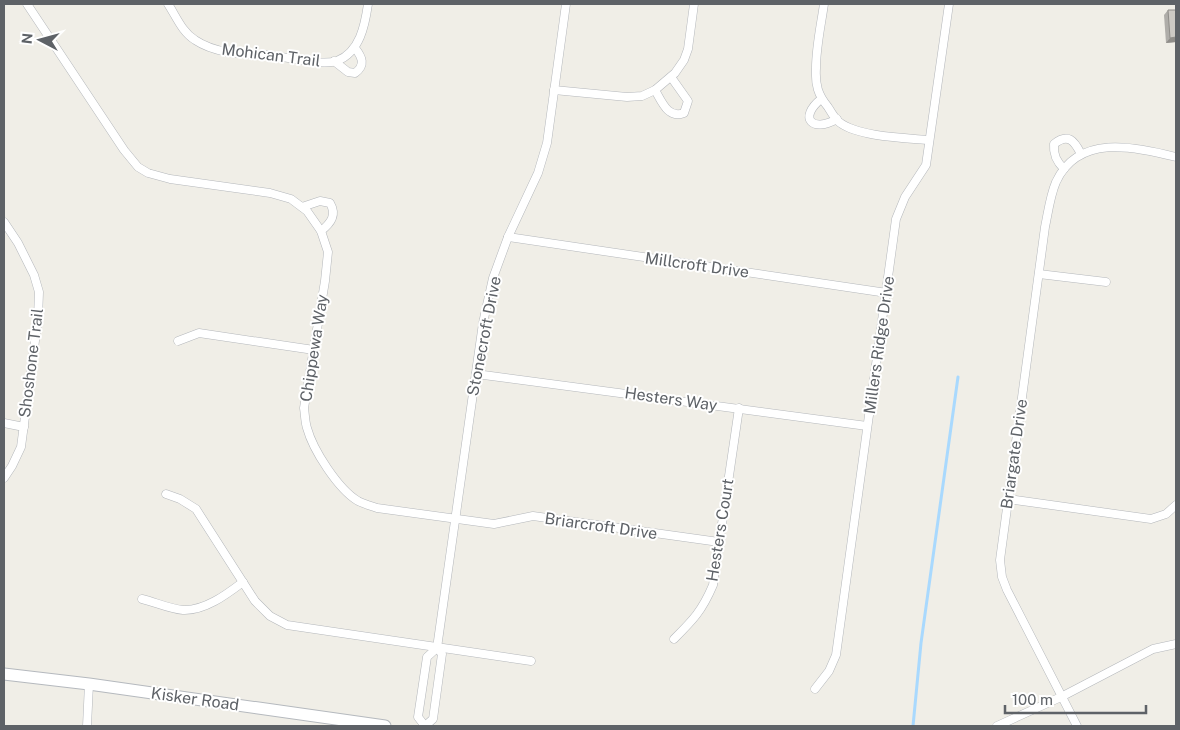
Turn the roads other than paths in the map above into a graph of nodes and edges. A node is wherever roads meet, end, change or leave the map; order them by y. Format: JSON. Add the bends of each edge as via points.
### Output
{"nodes":[{"id":1,"x":27,"y":4,"type":"edge"},
{"id":2,"x":368,"y":4,"type":"edge"},
{"id":3,"x":566,"y":4,"type":"edge"},
{"id":4,"x":694,"y":4,"type":"edge"},
{"id":5,"x":824,"y":4,"type":"edge"},
{"id":6,"x":949,"y":4,"type":"edge"},
{"id":7,"x":172,"y":5,"type":"edge"},
{"id":8,"x":355,"y":48,"type":"junction"},
{"id":9,"x":334,"y":61,"type":"junction"},
{"id":10,"x":671,"y":77,"type":"junction"},
{"id":11,"x":554,"y":90,"type":"junction"},
{"id":12,"x":655,"y":90,"type":"junction"},
{"id":13,"x":821,"y":99,"type":"junction"},
{"id":14,"x":837,"y":120,"type":"junction"},
{"id":15,"x":929,"y":140,"type":"junction"},
{"id":16,"x":1081,"y":154,"type":"junction"},
{"id":17,"x":1176,"y":157,"type":"edge"},
{"id":18,"x":1064,"y":169,"type":"junction"},
{"id":19,"x":302,"y":207,"type":"junction"},
{"id":20,"x":4,"y":222,"type":"edge"},
{"id":21,"x":321,"y":231,"type":"junction"},
{"id":22,"x":508,"y":237,"type":"junction"},
{"id":23,"x":1039,"y":274,"type":"junction"},
{"id":24,"x":1106,"y":282,"type":"dead end"},
{"id":25,"x":887,"y":293,"type":"junction"},
{"id":26,"x":178,"y":341,"type":"dead end"},
{"id":27,"x":314,"y":350,"type":"junction"},
{"id":28,"x":476,"y":374,"type":"junction"},
{"id":29,"x":739,"y":408,"type":"junction"},
{"id":30,"x":4,"y":423,"type":"edge"},
{"id":31,"x":867,"y":426,"type":"junction"},
{"id":32,"x":24,"y":427,"type":"junction"},
{"id":33,"x":4,"y":478,"type":"edge"},
{"id":34,"x":166,"y":494,"type":"dead end"},
{"id":35,"x":1008,"y":499,"type":"junction"},
{"id":36,"x":1176,"y":505,"type":"edge"},
{"id":37,"x":454,"y":519,"type":"junction"},
{"id":38,"x":719,"y":542,"type":"junction"},
{"id":39,"x":243,"y":582,"type":"junction"},
{"id":40,"x":142,"y":598,"type":"dead end"},
{"id":41,"x":674,"y":639,"type":"dead end"},
{"id":42,"x":1176,"y":644,"type":"edge"},
{"id":43,"x":437,"y":648,"type":"junction"},
{"id":44,"x":531,"y":661,"type":"dead end"},
{"id":45,"x":4,"y":674,"type":"edge"},
{"id":46,"x":89,"y":684,"type":"junction"},
{"id":47,"x":815,"y":688,"type":"dead end"},
{"id":48,"x":1061,"y":697,"type":"junction"},
{"id":49,"x":87,"y":726,"type":"edge"},
{"id":50,"x":385,"y":726,"type":"edge"},
{"id":51,"x":425,"y":726,"type":"edge"},
{"id":52,"x":997,"y":726,"type":"edge"},
{"id":53,"x":1077,"y":726,"type":"edge"}],
"edges":[{"from":1,"to":19,"type":"street","name":"Chippewa Way","via":[[138,168],[170,179],[270,193],[291,199]]},
{"from":2,"to":8,"type":"street","via":[[365,24]]},
{"from":3,"to":11,"type":"street","name":"Stonecroft Drive"},
{"from":4,"to":10,"type":"street","via":[[688,49]]},
{"from":5,"to":13,"type":"street","via":[[816,67]]},
{"from":6,"to":15,"type":"street","name":"Millers Ridge Drive"},
{"from":7,"to":9,"type":"street","name":"Mohican Trail","via":[[186,32],[205,46],[227,52]]},
{"from":8,"to":9,"type":"street","name":"Mohican Trail"},
{"from":8,"to":9,"type":"street","name":"Mohican Trail","via":[[362,64],[355,73],[348,72]]},
{"from":10,"to":12,"type":"street"},
{"from":10,"to":12,"type":"street","via":[[688,102],[684,113],[672,114]]},
{"from":11,"to":12,"type":"street","via":[[627,97],[642,96]]},
{"from":11,"to":22,"type":"street","name":"Stonecroft Drive","via":[[547,144],[538,173]]},
{"from":13,"to":14,"type":"street"},
{"from":13,"to":14,"type":"street","via":[[810,110],[809,121],[821,126]]},
{"from":14,"to":15,"type":"street","via":[[862,132]]},
{"from":15,"to":25,"type":"street","name":"Millers Ridge Drive","via":[[926,165],[905,197],[896,219]]},
{"from":16,"to":17,"type":"street","name":"Briargate Drive","via":[[1106,147],[1123,147]]},
{"from":16,"to":18,"type":"street","name":"Briargate Drive"},
{"from":16,"to":18,"type":"street","via":[[1075,143],[1068,139],[1060,139],[1054,144],[1056,159]]},
{"from":18,"to":23,"type":"street","name":"Briargate Drive","via":[[1054,189]]},
{"from":19,"to":21,"type":"street","name":"Chippewa Way"},
{"from":19,"to":21,"type":"street","via":[[320,201],[330,203],[334,214],[330,224]]},
{"from":20,"to":32,"type":"street","name":"Shoshone Trail","via":[[18,243],[39,292]]},
{"from":21,"to":27,"type":"street","name":"Chippewa Way","via":[[328,252]]},
{"from":22,"to":25,"type":"street","name":"Millcroft Drive"},
{"from":22,"to":28,"type":"street","name":"Stonecroft Drive","via":[[493,278]]},
{"from":23,"to":24,"type":"street"},
{"from":23,"to":35,"type":"street","name":"Briargate Drive"},
{"from":25,"to":31,"type":"street","name":"Millers Ridge Drive"},
{"from":26,"to":27,"type":"street","via":[[199,333]]},
{"from":27,"to":37,"type":"street","name":"Chippewa Way","via":[[304,408],[307,428],[328,469],[345,490],[360,502],[377,508]]},
{"from":28,"to":29,"type":"street","name":"Hesters Way"},
{"from":28,"to":37,"type":"street","name":"Stonecroft Drive"},
{"from":29,"to":31,"type":"street","name":"Hesters Way"},
{"from":29,"to":38,"type":"street","name":"Hesters Court"},
{"from":30,"to":32,"type":"street"},
{"from":31,"to":47,"type":"street","name":"Millers Ridge Drive","via":[[836,655],[829,671]]},
{"from":32,"to":33,"type":"street","name":"Shoshone Trail","via":[[20,447]]},
{"from":34,"to":39,"type":"street","via":[[196,509]]},
{"from":35,"to":36,"type":"street","via":[[1151,519],[1166,514]]},
{"from":35,"to":48,"type":"street","name":"Briargate Drive","via":[[1000,560],[1002,576]]},
{"from":37,"to":38,"type":"street","name":"Briarcroft Drive","via":[[494,524],[533,516]]},
{"from":37,"to":43,"type":"street","name":"Stonecroft Drive"},
{"from":38,"to":41,"type":"street","name":"Hesters Court","via":[[713,585],[705,604]]},
{"from":39,"to":40,"type":"street","via":[[202,606],[184,610]]},
{"from":39,"to":43,"type":"street","via":[[254,601],[270,616],[287,625]]},
{"from":42,"to":48,"type":"street","via":[[1153,649]]},
{"from":43,"to":44,"type":"street"},
{"from":43,"to":51,"type":"street","name":"Stonecroft Drive","via":[[442,654],[433,718]]},
{"from":43,"to":51,"type":"street","name":"Stonecroft Drive","via":[[427,657],[418,716]]},
{"from":45,"to":46,"type":"main road","name":"Kisker Road"},
{"from":46,"to":49,"type":"street"},
{"from":46,"to":50,"type":"main road","name":"Kisker Road"},
{"from":48,"to":52,"type":"street"},
{"from":48,"to":53,"type":"street","name":"Briargate Drive"}]}
